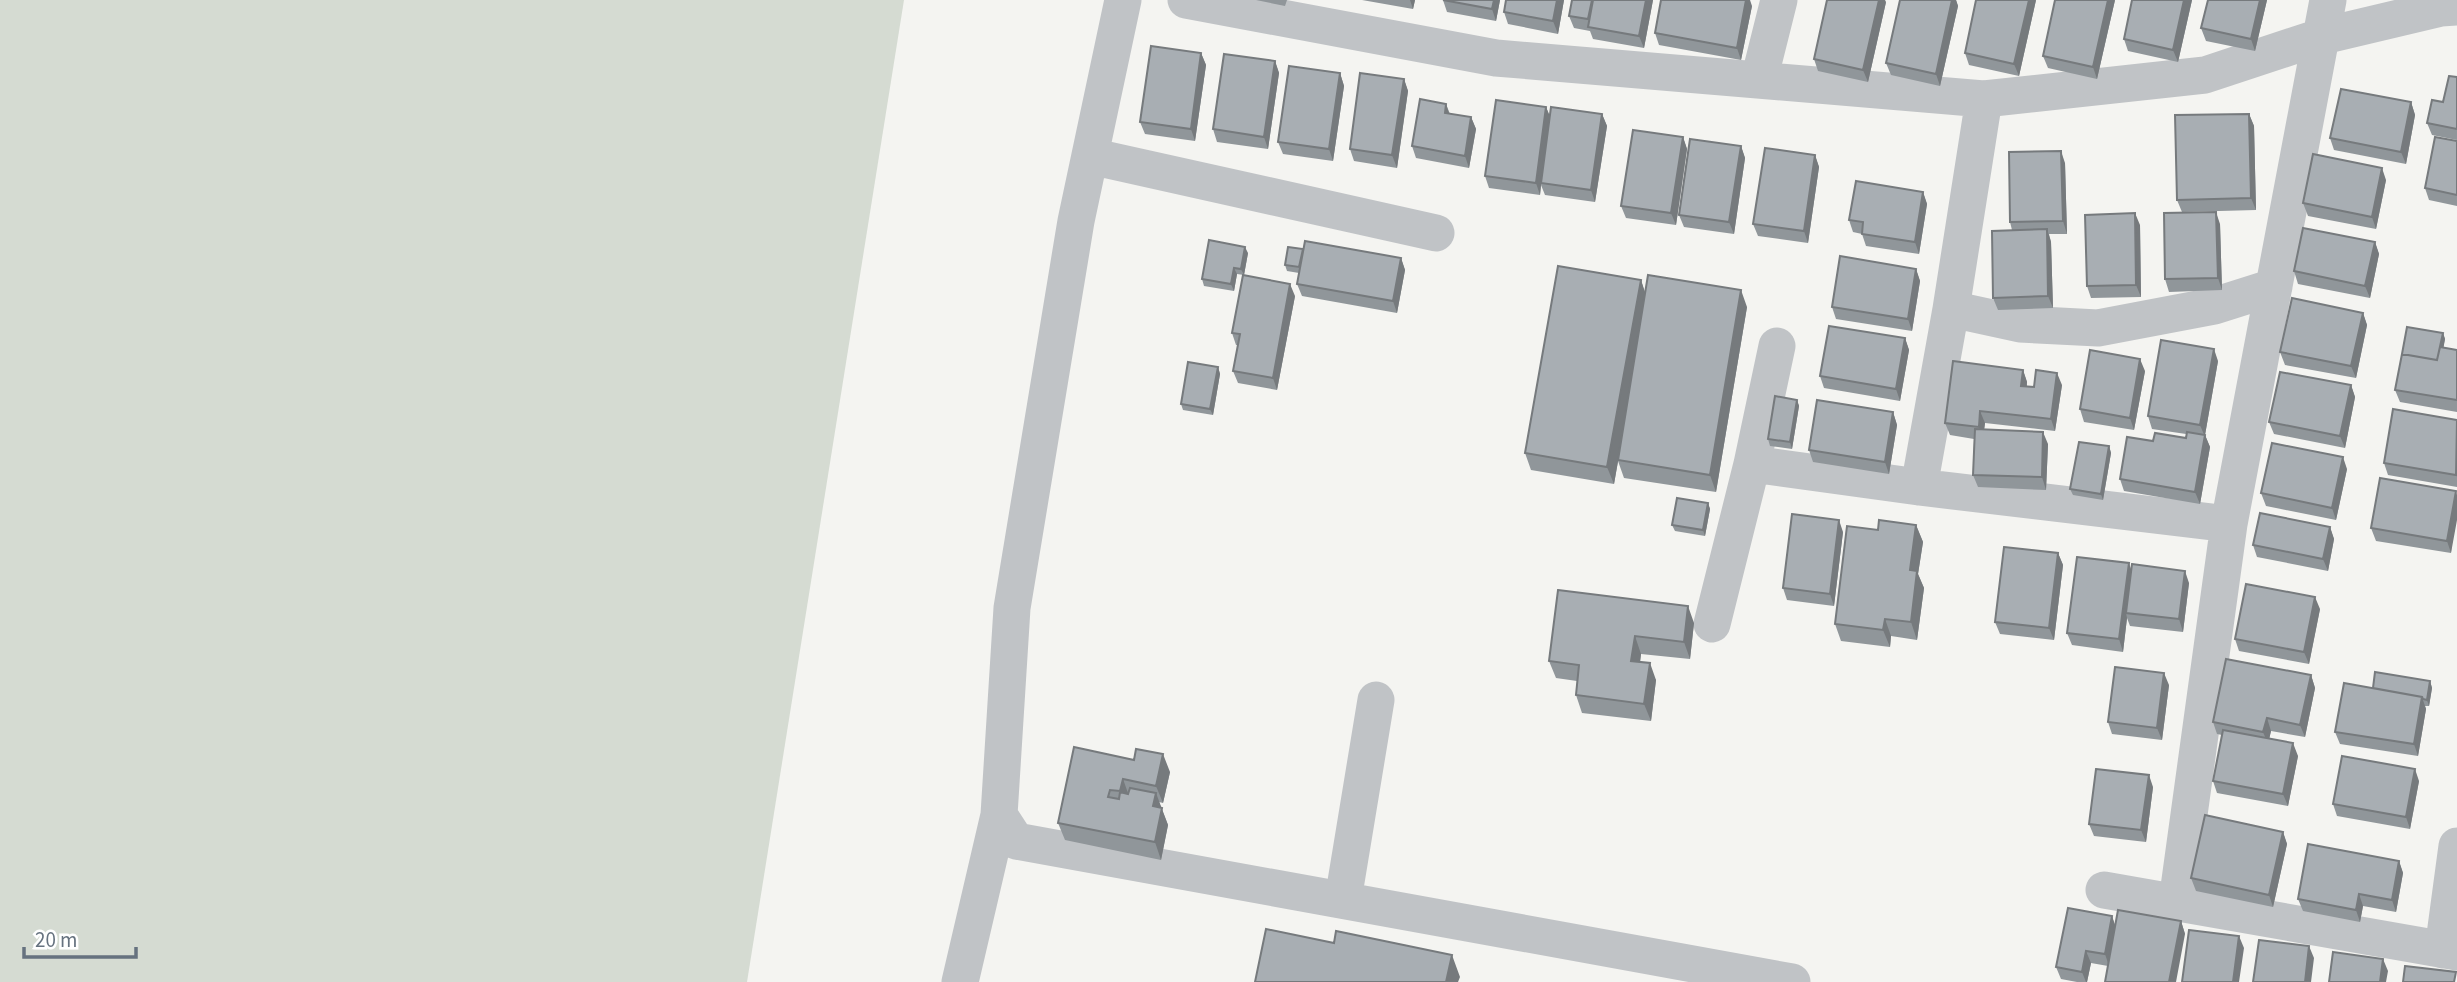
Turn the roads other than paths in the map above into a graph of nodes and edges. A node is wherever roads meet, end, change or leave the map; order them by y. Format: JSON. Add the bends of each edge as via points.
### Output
{"nodes":[{"id":1,"x":1123,"y":0,"type":"edge"},
{"id":2,"x":1186,"y":0,"type":"edge"},
{"id":3,"x":1779,"y":0,"type":"edge"},
{"id":4,"x":2328,"y":0,"type":"edge"},
{"id":5,"x":2457,"y":7,"type":"edge"},
{"id":6,"x":2323,"y":36,"type":"junction"},
{"id":7,"x":1759,"y":80,"type":"junction"},
{"id":8,"x":1984,"y":99,"type":"junction"},
{"id":9,"x":1090,"y":156,"type":"junction"},
{"id":10,"x":1436,"y":233,"type":"dead end"},
{"id":11,"x":2274,"y":287,"type":"junction"},
{"id":12,"x":1951,"y":309,"type":"junction"},
{"id":13,"x":1777,"y":346,"type":"dead end"},
{"id":14,"x":1752,"y":464,"type":"junction"},
{"id":15,"x":1919,"y":487,"type":"junction"},
{"id":16,"x":2229,"y":524,"type":"junction"},
{"id":17,"x":1712,"y":624,"type":"dead end"},
{"id":18,"x":1376,"y":700,"type":"dead end"},
{"id":19,"x":999,"y":815,"type":"junction"},
{"id":20,"x":2457,"y":846,"type":"edge"},
{"id":21,"x":2104,"y":890,"type":"dead end"},
{"id":22,"x":1343,"y":900,"type":"junction"},
{"id":23,"x":2177,"y":902,"type":"junction"},
{"id":24,"x":2450,"y":951,"type":"edge"},
{"id":25,"x":1686,"y":972,"type":"edge"},
{"id":26,"x":960,"y":982,"type":"edge"},
{"id":27,"x":1792,"y":982,"type":"edge"}],
"edges":[{"from":1,"to":9,"type":"street"},
{"from":2,"to":7,"type":"street","via":[[1496,58]]},
{"from":3,"to":7,"type":"street"},
{"from":4,"to":6,"type":"street"},
{"from":5,"to":6,"type":"street"},
{"from":6,"to":8,"type":"street","via":[[2205,75]]},
{"from":6,"to":11,"type":"street"},
{"from":7,"to":8,"type":"street"},
{"from":8,"to":12,"type":"street"},
{"from":9,"to":10,"type":"street"},
{"from":9,"to":19,"type":"street","via":[[1012,608]]},
{"from":11,"to":12,"type":"street","via":[[2214,306],[2098,328],[2021,324]]},
{"from":11,"to":16,"type":"street"},
{"from":12,"to":15,"type":"street"},
{"from":13,"to":14,"type":"street"},
{"from":14,"to":15,"type":"street"},
{"from":14,"to":17,"type":"street"},
{"from":15,"to":16,"type":"street"},
{"from":16,"to":23,"type":"street"},
{"from":18,"to":22,"type":"street"},
{"from":19,"to":22,"type":"street","via":[[1016,841]]},
{"from":19,"to":26,"type":"street"},
{"from":20,"to":24,"type":"street"},
{"from":21,"to":23,"type":"street"},
{"from":22,"to":25,"type":"street"},
{"from":23,"to":24,"type":"street"},
{"from":25,"to":27,"type":"street"}]}
